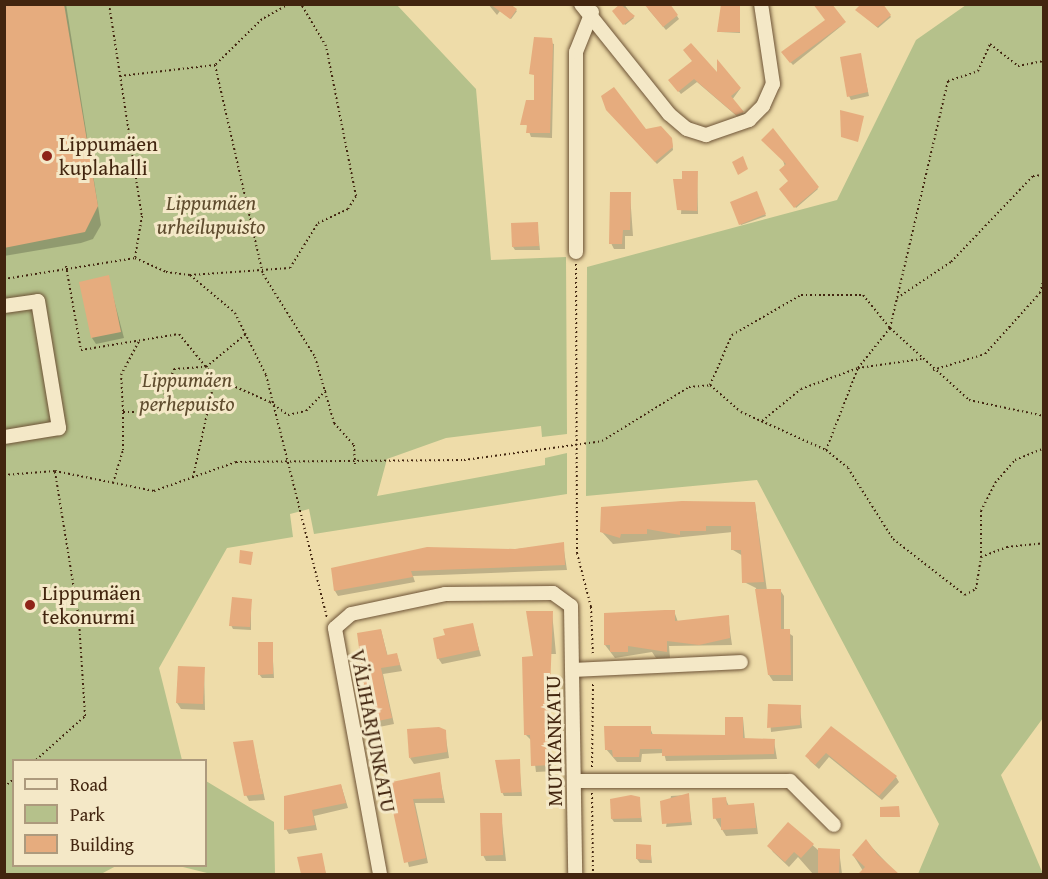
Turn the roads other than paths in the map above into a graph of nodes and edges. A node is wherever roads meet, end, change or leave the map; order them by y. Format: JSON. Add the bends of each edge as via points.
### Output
{"nodes":[{"id":1,"x":761,"y":4,"type":"edge"},
{"id":2,"x":587,"y":8,"type":"edge"},
{"id":3,"x":576,"y":252,"type":"road end"},
{"id":4,"x":4,"y":306,"type":"edge"},
{"id":5,"x":4,"y":437,"type":"edge"},
{"id":6,"x":571,"y":606,"type":"joint"},
{"id":7,"x":741,"y":662,"type":"dead end"},
{"id":8,"x":574,"y":670,"type":"junction"},
{"id":9,"x":577,"y":781,"type":"junction"},
{"id":10,"x":834,"y":825,"type":"dead end"},
{"id":11,"x":381,"y":874,"type":"edge"},
{"id":12,"x":575,"y":874,"type":"edge"}],
"edges":[{"from":1,"to":2,"type":"street","via":[[773,84],[749,120],[706,135],[687,129],[669,114]]},
{"from":2,"to":3,"type":"street","via":[[576,52]]},
{"from":4,"to":5,"type":"street","via":[[38,301],[59,428]]},
{"from":6,"to":8,"type":"street","name":"MUTKANKATU"},
{"from":6,"to":11,"type":"street","name":"VÄLIHARJUNKATU","via":[[553,592],[445,594],[351,614],[335,628]]},
{"from":7,"to":8,"type":"street"},
{"from":8,"to":9,"type":"street","name":"MUTKANKATU"},
{"from":9,"to":10,"type":"street","via":[[790,781]]},
{"from":9,"to":12,"type":"street","name":"MUTKANKATU"}]}
